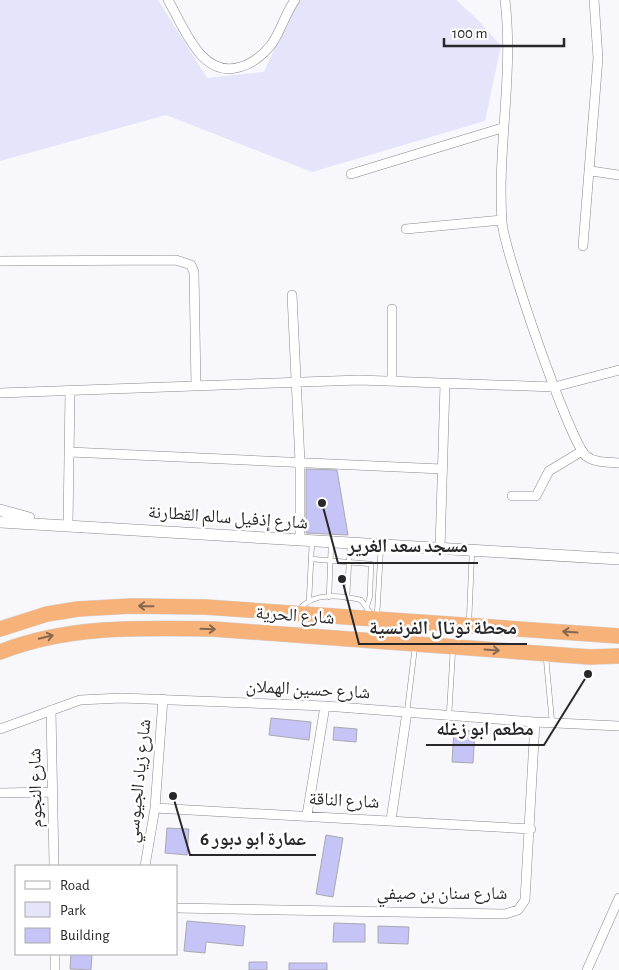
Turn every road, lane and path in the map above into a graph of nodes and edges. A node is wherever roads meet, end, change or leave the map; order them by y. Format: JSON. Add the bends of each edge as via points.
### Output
{"nodes":[{"id":1,"x":168,"y":0,"type":"edge"},
{"id":2,"x":295,"y":0,"type":"edge"},
{"id":3,"x":506,"y":0,"type":"edge"},
{"id":4,"x":594,"y":0,"type":"edge"},
{"id":5,"x":502,"y":128,"type":"junction"},
{"id":6,"x":591,"y":171,"type":"junction"},
{"id":7,"x":350,"y":174,"type":"dead end"},
{"id":8,"x":619,"y":175,"type":"edge"},
{"id":9,"x":502,"y":220,"type":"junction"},
{"id":10,"x":406,"y":230,"type":"dead end"},
{"id":11,"x":583,"y":246,"type":"dead end"},
{"id":12,"x":0,"y":261,"type":"edge"},
{"id":13,"x":292,"y":295,"type":"dead end"},
{"id":14,"x":392,"y":309,"type":"dead end"},
{"id":15,"x":619,"y":370,"type":"edge"},
{"id":16,"x":296,"y":380,"type":"junction"},
{"id":17,"x":392,"y":381,"type":"junction"},
{"id":18,"x":445,"y":384,"type":"junction"},
{"id":19,"x":196,"y":386,"type":"junction"},
{"id":20,"x":554,"y":387,"type":"junction"},
{"id":21,"x":70,"y":392,"type":"junction"},
{"id":22,"x":0,"y":393,"type":"edge"},
{"id":23,"x":582,"y":451,"type":"junction"},
{"id":24,"x":70,"y":452,"type":"junction"},
{"id":25,"x":300,"y":462,"type":"junction"},
{"id":26,"x":619,"y":463,"type":"edge"},
{"id":27,"x":442,"y":469,"type":"junction"},
{"id":28,"x":512,"y":496,"type":"dead end"},
{"id":29,"x":0,"y":510,"type":"edge"},
{"id":30,"x":0,"y":522,"type":"edge"},
{"id":31,"x":45,"y":523,"type":"junction"},
{"id":32,"x":68,"y":525,"type":"junction"},
{"id":33,"x":306,"y":541,"type":"junction"},
{"id":34,"x":331,"y":543,"type":"junction"},
{"id":35,"x":350,"y":544,"type":"junction"},
{"id":36,"x":381,"y":546,"type":"junction"},
{"id":37,"x":440,"y":550,"type":"junction"},
{"id":38,"x":472,"y":551,"type":"junction"},
{"id":39,"x":311,"y":560,"type":"junction"},
{"id":40,"x":330,"y":560,"type":"junction"},
{"id":41,"x":619,"y":560,"type":"edge"},
{"id":42,"x":349,"y":561,"type":"junction"},
{"id":43,"x":329,"y":597,"type":"junction"},
{"id":44,"x":347,"y":598,"type":"junction"},
{"id":45,"x":309,"y":600,"type":"junction"},
{"id":46,"x":297,"y":612,"type":"junction"},
{"id":47,"x":372,"y":614,"type":"junction"},
{"id":48,"x":469,"y":624,"type":"junction"},
{"id":49,"x":0,"y":629,"type":"edge"},
{"id":50,"x":619,"y":631,"type":"edge"},
{"id":51,"x":601,"y":634,"type":"junction"},
{"id":52,"x":619,"y":636,"type":"edge"},
{"id":53,"x":415,"y":644,"type":"junction"},
{"id":54,"x":453,"y":648,"type":"junction"},
{"id":55,"x":0,"y":652,"type":"edge"},
{"id":56,"x":546,"y":654,"type":"junction"},
{"id":57,"x":619,"y":656,"type":"edge"},
{"id":58,"x":590,"y":657,"type":"junction"},
{"id":59,"x":619,"y":666,"type":"edge"},
{"id":60,"x":163,"y":699,"type":"junction"},
{"id":61,"x":325,"y":706,"type":"junction"},
{"id":62,"x":51,"y":710,"type":"junction"},
{"id":63,"x":407,"y":712,"type":"junction"},
{"id":64,"x":449,"y":715,"type":"junction"},
{"id":65,"x":535,"y":722,"type":"junction"},
{"id":66,"x":552,"y":722,"type":"junction"},
{"id":67,"x":619,"y":726,"type":"edge"},
{"id":68,"x":0,"y":728,"type":"edge"},
{"id":69,"x":0,"y":792,"type":"edge"},
{"id":70,"x":51,"y":792,"type":"junction"},
{"id":71,"x":155,"y":808,"type":"junction"},
{"id":72,"x":307,"y":815,"type":"junction"},
{"id":73,"x":390,"y":820,"type":"junction"},
{"id":74,"x":530,"y":828,"type":"junction"},
{"id":75,"x":54,"y":865,"type":"edge"},
{"id":76,"x":145,"y":865,"type":"edge"},
{"id":77,"x":619,"y":898,"type":"edge"},
{"id":78,"x":178,"y":908,"type":"edge"},
{"id":79,"x":55,"y":955,"type":"edge"},
{"id":80,"x":55,"y":970,"type":"edge"},
{"id":81,"x":586,"y":970,"type":"edge"}],
"edges":[{"from":1,"to":2,"type":"street","via":[[200,56],[213,66],[227,70],[245,66],[260,57],[271,45]]},
{"from":3,"to":5,"type":"street","via":[[508,67]]},
{"from":4,"to":6,"type":"street","via":[[598,58]]},
{"from":5,"to":7,"type":"street"},
{"from":5,"to":9,"type":"street"},
{"from":6,"to":8,"type":"street"},
{"from":6,"to":11,"type":"street"},
{"from":9,"to":10,"type":"street"},
{"from":9,"to":20,"type":"street","via":[[509,257]]},
{"from":12,"to":19,"type":"street","via":[[176,260],[191,265],[194,272]]},
{"from":13,"to":16,"type":"street"},
{"from":14,"to":17,"type":"street"},
{"from":15,"to":20,"type":"street"},
{"from":16,"to":17,"type":"street"},
{"from":16,"to":19,"type":"street"},
{"from":16,"to":25,"type":"street"},
{"from":17,"to":18,"type":"street"},
{"from":18,"to":20,"type":"street"},
{"from":18,"to":27,"type":"street"},
{"from":19,"to":21,"type":"street"},
{"from":20,"to":23,"type":"street"},
{"from":21,"to":22,"type":"street"},
{"from":21,"to":24,"type":"street"},
{"from":23,"to":26,"type":"street","via":[[596,461]]},
{"from":23,"to":28,"type":"street","via":[[549,471],[536,496]]},
{"from":24,"to":25,"type":"street"},
{"from":24,"to":32,"type":"street"},
{"from":25,"to":27,"type":"street"},
{"from":25,"to":33,"type":"street"},
{"from":27,"to":37,"type":"street"},
{"from":29,"to":31,"type":"street","name":"شارع إذفيل سالم القطارنة"},
{"from":30,"to":31,"type":"street","name":"شارع إذفيل سالم القطارنة"},
{"from":31,"to":32,"type":"street","name":"شارع إذفيل سالم القطارنة"},
{"from":32,"to":33,"type":"street","name":"شارع إذفيل سالم القطارنة"},
{"from":33,"to":34,"type":"street","name":"شارع إذفيل سالم القطارنة"},
{"from":33,"to":39,"type":"lane"},
{"from":34,"to":35,"type":"street","name":"شارع إذفيل سالم القطارنة"},
{"from":34,"to":40,"type":"lane"},
{"from":35,"to":36,"type":"street","name":"شارع إذفيل سالم القطارنة"},
{"from":35,"to":42,"type":"lane"},
{"from":36,"to":37,"type":"street","name":"شارع إذفيل سالم القطارنة"},
{"from":36,"to":47,"type":"lane"},
{"from":37,"to":38,"type":"street","name":"شارع إذفيل سالم القطارنة"},
{"from":38,"to":41,"type":"street","name":"شارع إذفيل سالم القطارنة"},
{"from":38,"to":48,"type":"lane"},
{"from":39,"to":40,"type":"lane"},
{"from":39,"to":45,"type":"lane"},
{"from":40,"to":42,"type":"lane"},
{"from":40,"to":43,"type":"lane"},
{"from":42,"to":44,"type":"lane"},
{"from":42,"to":47,"type":"lane","via":[[372,565]]},
{"from":43,"to":44,"type":"lane"},
{"from":43,"to":45,"type":"lane"},
{"from":44,"to":47,"type":"lane","via":[[361,600]]},
{"from":45,"to":46,"type":"lane"},
{"from":46,"to":47,"type":"highway","name":"شارع الحرية"},
{"from":46,"to":49,"type":"highway","name":"شارع الحرية","one_way":true,"via":[[177,606],[78,609],[47,614]]},
{"from":47,"to":48,"type":"highway","name":"شارع الحرية"},
{"from":51,"to":48,"type":"highway","name":"شارع الحرية","one_way":true},
{"from":50,"to":51,"type":"highway"},
{"from":51,"to":52,"type":"highway","name":"شارع الحرية"},
{"from":53,"to":54,"type":"highway","name":"شارع الحرية"},
{"from":55,"to":53,"type":"highway","name":"شارع الحرية","one_way":true,"via":[[52,635],[151,628],[213,629]]},
{"from":53,"to":63,"type":"lane"},
{"from":54,"to":56,"type":"highway","name":"شارع الحرية","one_way":true},
{"from":54,"to":64,"type":"lane"},
{"from":56,"to":58,"type":"highway","name":"شارع الحرية"},
{"from":56,"to":66,"type":"lane"},
{"from":57,"to":58,"type":"highway","name":"شارع الحرية"},
{"from":58,"to":59,"type":"highway"},
{"from":60,"to":61,"type":"street","name":"شارع حسين الهملان"},
{"from":60,"to":62,"type":"street","name":"شارع حسين الهملان","via":[[99,698],[80,700]]},
{"from":60,"to":71,"type":"street","name":"شارع زياد الجيوسي"},
{"from":61,"to":63,"type":"street","name":"شارع حسين الهملان"},
{"from":61,"to":72,"type":"street"},
{"from":62,"to":68,"type":"street","name":"شارع حسين الهملان"},
{"from":62,"to":70,"type":"street","name":"شارع النجوم"},
{"from":63,"to":64,"type":"street","name":"شارع حسين الهملان"},
{"from":63,"to":73,"type":"street"},
{"from":64,"to":65,"type":"street","name":"شارع حسين الهملان"},
{"from":65,"to":66,"type":"street","name":"شارع حسين الهملان"},
{"from":65,"to":74,"type":"street","name":"شارع سنان بن صيفي"},
{"from":66,"to":67,"type":"street","name":"شارع حسين الهملان"},
{"from":69,"to":70,"type":"street"},
{"from":70,"to":75,"type":"street","name":"شارع النجوم"},
{"from":71,"to":72,"type":"street","name":"شارع الناقة"},
{"from":71,"to":76,"type":"street","name":"شارع زياد الجيوسي"},
{"from":72,"to":73,"type":"street","name":"شارع الناقة"},
{"from":73,"to":74,"type":"street","name":"شارع الناقة"},
{"from":74,"to":78,"type":"street","name":"شارع سنان بن صيفي","via":[[526,900],[512,912]]},
{"from":77,"to":81,"type":"street"},
{"from":79,"to":80,"type":"street"}]}
